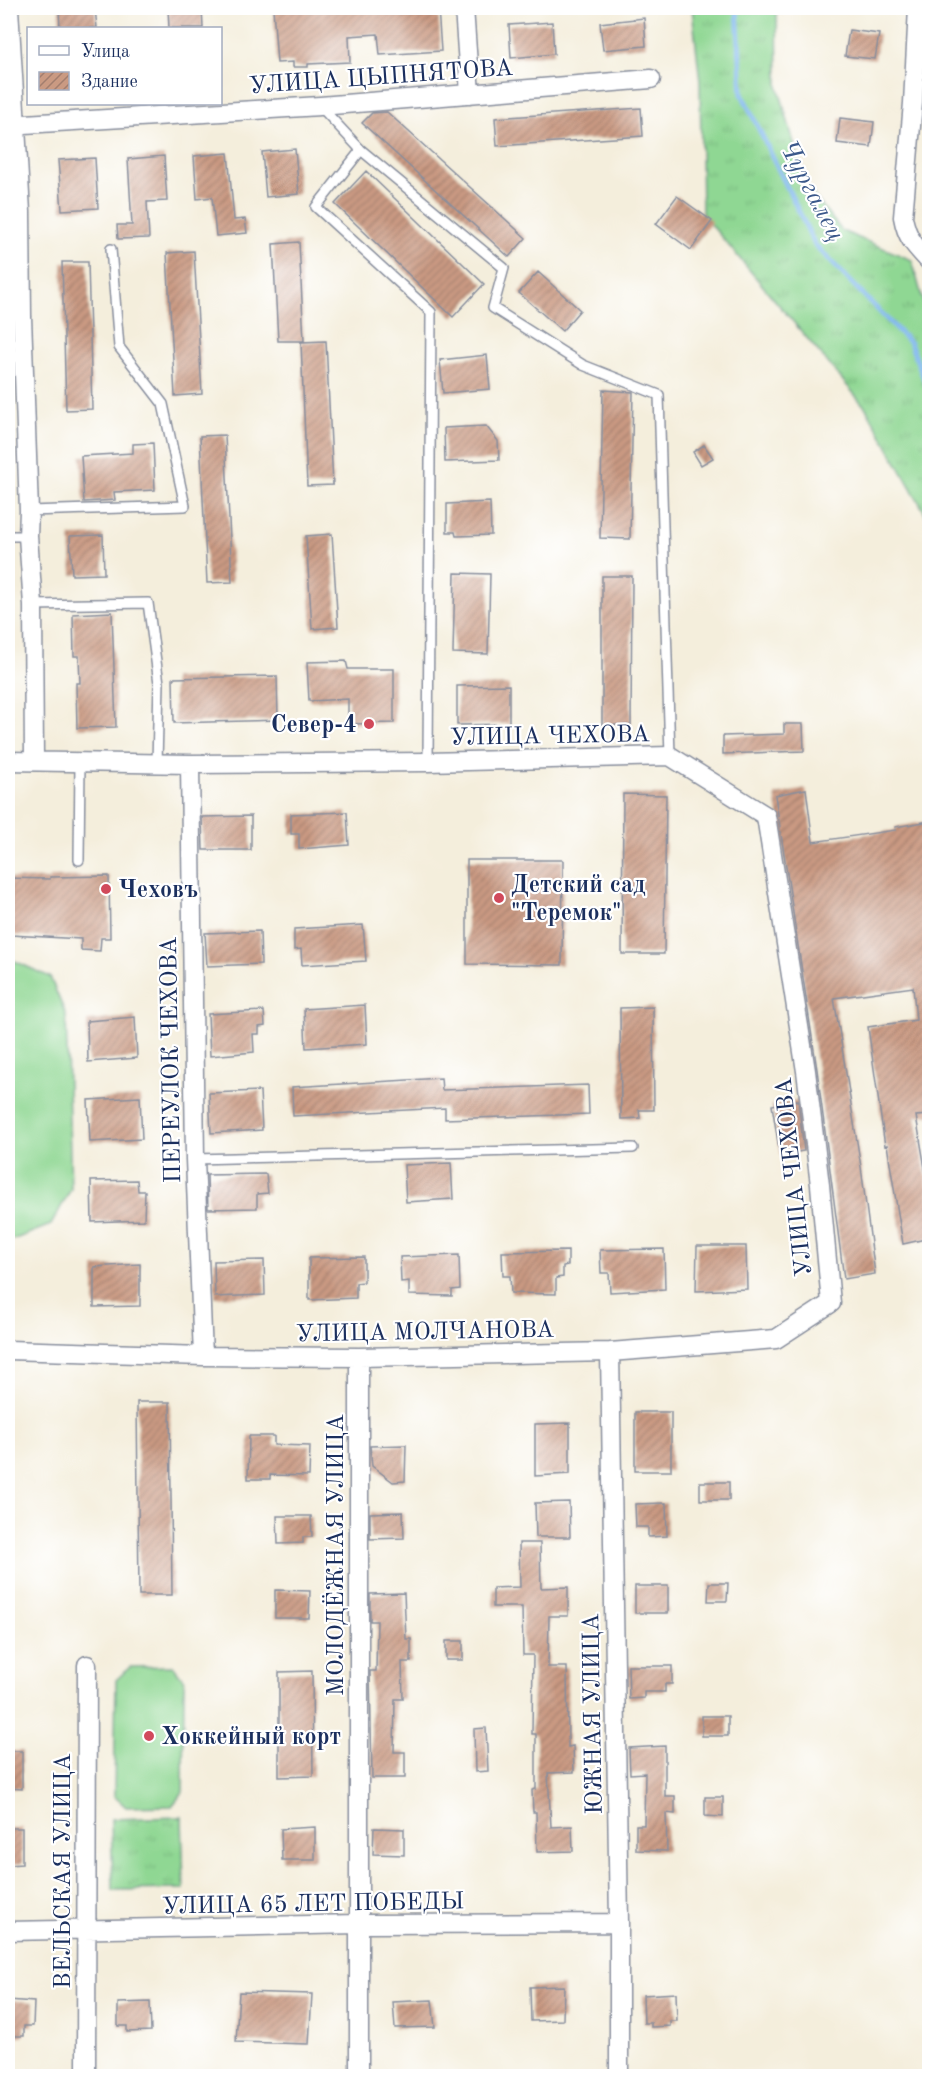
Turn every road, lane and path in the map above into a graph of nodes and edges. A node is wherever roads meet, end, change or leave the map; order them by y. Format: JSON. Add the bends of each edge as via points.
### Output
{"nodes":[{"id":1,"x":9,"y":8,"type":"edge"},
{"id":2,"x":464,"y":8,"type":"edge"},
{"id":3,"x":918,"y":8,"type":"edge"},
{"id":4,"x":651,"y":79,"type":"dead end"},
{"id":5,"x":470,"y":94,"type":"junction"},
{"id":6,"x":320,"y":106,"type":"junction"},
{"id":7,"x":12,"y":125,"type":"edge"},
{"id":8,"x":361,"y":150,"type":"junction"},
{"id":9,"x":14,"y":212,"type":"edge"},
{"id":10,"x":111,"y":249,"type":"dead end"},
{"id":11,"x":930,"y":262,"type":"edge"},
{"id":12,"x":29,"y":511,"type":"junction"},
{"id":13,"x":8,"y":536,"type":"edge"},
{"id":14,"x":28,"y":536,"type":"junction"},
{"id":15,"x":33,"y":605,"type":"junction"},
{"id":16,"x":670,"y":756,"type":"junction"},
{"id":17,"x":8,"y":761,"type":"edge"},
{"id":18,"x":34,"y":761,"type":"junction"},
{"id":19,"x":80,"y":762,"type":"junction"},
{"id":20,"x":428,"y":762,"type":"junction"},
{"id":21,"x":157,"y":763,"type":"junction"},
{"id":22,"x":190,"y":764,"type":"junction"},
{"id":23,"x":79,"y":860,"type":"dead end"},
{"id":24,"x":633,"y":1148,"type":"dead end"},
{"id":25,"x":195,"y":1159,"type":"junction"},
{"id":26,"x":831,"y":1303,"type":"joint"},
{"id":27,"x":8,"y":1350,"type":"edge"},
{"id":28,"x":610,"y":1352,"type":"junction"},
{"id":29,"x":203,"y":1356,"type":"junction"},
{"id":30,"x":359,"y":1357,"type":"junction"},
{"id":31,"x":87,"y":1665,"type":"dead end"},
{"id":32,"x":619,"y":1923,"type":"junction"},
{"id":33,"x":360,"y":1924,"type":"junction"},
{"id":34,"x":8,"y":1931,"type":"edge"},
{"id":35,"x":85,"y":1931,"type":"junction"},
{"id":36,"x":86,"y":2076,"type":"edge"},
{"id":37,"x":359,"y":2076,"type":"edge"},
{"id":38,"x":619,"y":2076,"type":"edge"}],
"edges":[{"from":1,"to":7,"type":"street"},
{"from":2,"to":5,"type":"street"},
{"from":3,"to":11,"type":"street","via":[[903,217],[910,242]]},
{"from":4,"to":5,"type":"street","name":"УЛИЦА ЦЫПНЯТОВА"},
{"from":5,"to":6,"type":"street","name":"УЛИЦА ЦЫПНЯТОВА"},
{"from":6,"to":7,"type":"street","name":"УЛИЦА ЦЫПНЯТОВА"},
{"from":6,"to":8,"type":"lane"},
{"from":7,"to":9,"type":"street"},
{"from":8,"to":16,"type":"lane","via":[[504,268],[493,308],[583,365],[660,395]]},
{"from":8,"to":20,"type":"lane","via":[[316,207],[431,312]]},
{"from":9,"to":12,"type":"street"},
{"from":10,"to":12,"type":"lane","via":[[119,347],[163,404],[185,506]]},
{"from":12,"to":14,"type":"street"},
{"from":13,"to":14,"type":"lane"},
{"from":14,"to":15,"type":"street"},
{"from":15,"to":18,"type":"street"},
{"from":15,"to":21,"type":"lane","via":[[148,603],[159,683]]},
{"from":16,"to":20,"type":"street","name":"УЛИЦА ЧЕХОВА"},
{"from":16,"to":26,"type":"street","name":"УЛИЦА ЧЕХОВА","via":[[766,816],[806,1071]]},
{"from":17,"to":18,"type":"street","name":"УЛИЦА ЧЕХОВА"},
{"from":18,"to":19,"type":"street","name":"УЛИЦА ЧЕХОВА"},
{"from":19,"to":21,"type":"street","name":"УЛИЦА ЧЕХОВА"},
{"from":19,"to":23,"type":"lane"},
{"from":20,"to":22,"type":"street","name":"УЛИЦА ЧЕХОВА"},
{"from":21,"to":22,"type":"street","name":"УЛИЦА ЧЕХОВА"},
{"from":22,"to":25,"type":"street","name":"ПЕРЕУЛОК ЧЕХОВА"},
{"from":24,"to":25,"type":"lane"},
{"from":25,"to":29,"type":"street","name":"ПЕРЕУЛОК ЧЕХОВА"},
{"from":26,"to":28,"type":"street","name":"УЛИЦА МОЛЧАНОВА","via":[[776,1339]]},
{"from":27,"to":29,"type":"street","name":"УЛИЦА МОЛЧАНОВА"},
{"from":28,"to":30,"type":"street","name":"УЛИЦА МОЛЧАНОВА"},
{"from":28,"to":32,"type":"street","name":"ЮЖНАЯ УЛИЦА"},
{"from":29,"to":30,"type":"street","name":"УЛИЦА МОЛЧАНОВА"},
{"from":30,"to":33,"type":"street","name":"МОЛОДЁЖНАЯ УЛИЦА"},
{"from":31,"to":35,"type":"street","name":"ВЕЛЬСКАЯ УЛИЦА"},
{"from":32,"to":33,"type":"street","name":"УЛИЦА 65 ЛЕТ ПОБЕДЫ"},
{"from":32,"to":38,"type":"street","name":"ЮЖНАЯ УЛИЦА"},
{"from":33,"to":35,"type":"street","name":"УЛИЦА 65 ЛЕТ ПОБЕДЫ"},
{"from":33,"to":37,"type":"street","name":"МОЛОДЁЖНАЯ УЛИЦА"},
{"from":34,"to":35,"type":"street","name":"УЛИЦА 65 ЛЕТ ПОБЕДЫ"},
{"from":35,"to":36,"type":"street","name":"ВЕЛЬСКАЯ УЛИЦА"}]}
